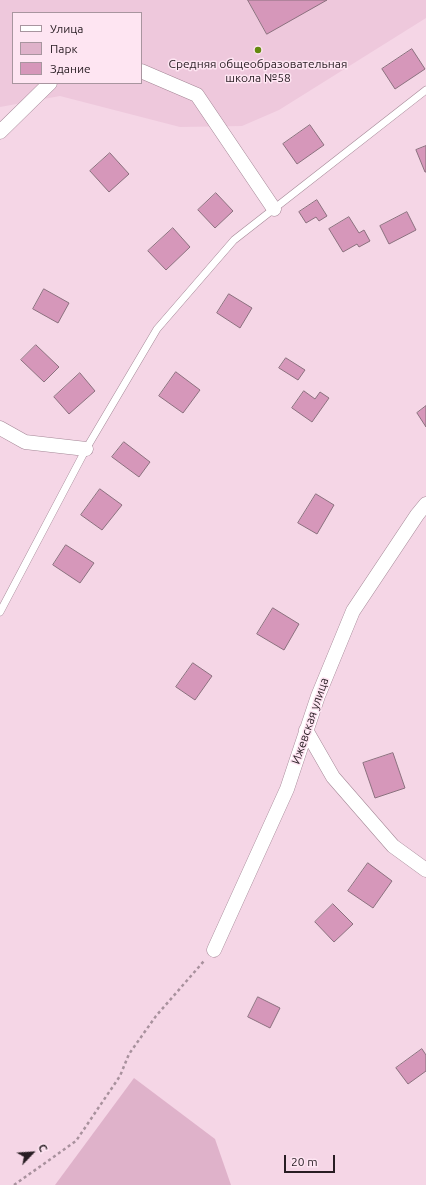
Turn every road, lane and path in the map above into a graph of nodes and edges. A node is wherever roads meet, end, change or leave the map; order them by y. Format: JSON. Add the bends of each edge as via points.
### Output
{"nodes":[{"id":1,"x":142,"y":71,"type":"edge"},
{"id":2,"x":49,"y":84,"type":"edge"},
{"id":3,"x":426,"y":90,"type":"edge"},
{"id":4,"x":0,"y":132,"type":"edge"},
{"id":5,"x":274,"y":209,"type":"junction"},
{"id":6,"x":0,"y":428,"type":"edge"},
{"id":7,"x":86,"y":449,"type":"junction"},
{"id":8,"x":426,"y":504,"type":"edge"},
{"id":9,"x":0,"y":612,"type":"edge"},
{"id":10,"x":306,"y":730,"type":"junction"},
{"id":11,"x":426,"y":870,"type":"edge"},
{"id":12,"x":214,"y":950,"type":"joint"},
{"id":13,"x":14,"y":1185,"type":"edge"}],
"edges":[{"from":1,"to":5,"type":"street","via":[[197,95]]},
{"from":2,"to":4,"type":"street"},
{"from":3,"to":5,"type":"lane"},
{"from":5,"to":7,"type":"lane","via":[[234,240],[157,329]]},
{"from":6,"to":7,"type":"street","via":[[25,442]]},
{"from":7,"to":9,"type":"lane"},
{"from":8,"to":10,"type":"street","name":"Ижевская улица","via":[[353,610]]},
{"from":10,"to":11,"type":"street","via":[[333,777],[393,846]]},
{"from":10,"to":12,"type":"street","name":"Ижевская улица","via":[[287,789]]},
{"from":12,"to":13,"type":"path","via":[[156,1016],[129,1054],[120,1076],[76,1141]]}]}
